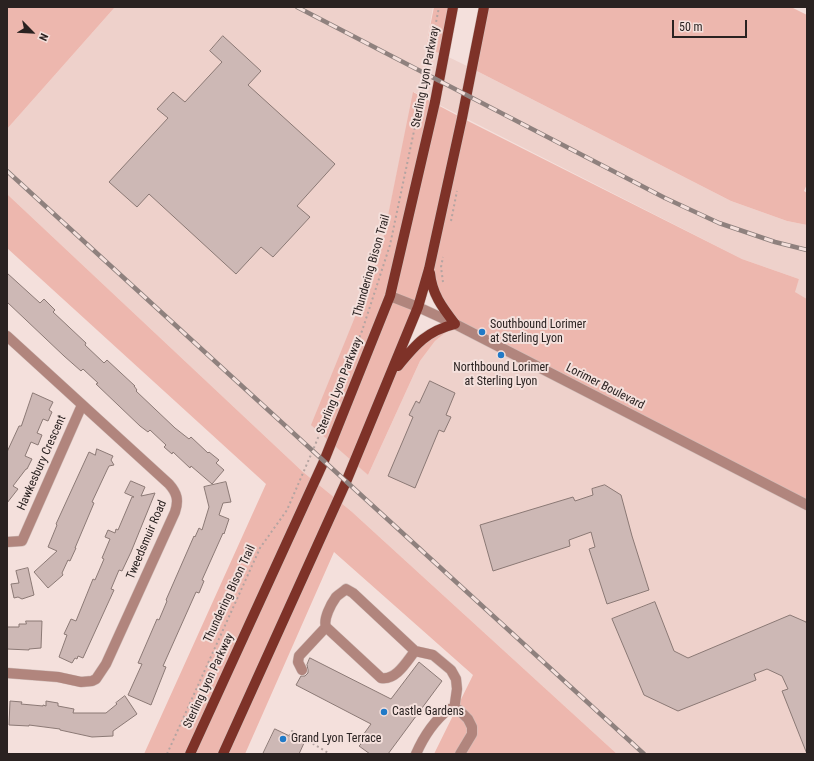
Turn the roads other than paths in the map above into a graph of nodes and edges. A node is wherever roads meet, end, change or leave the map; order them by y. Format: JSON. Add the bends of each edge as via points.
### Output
{"nodes":[{"id":1,"x":453,"y":7,"type":"edge"},
{"id":2,"x":484,"y":7,"type":"edge"},
{"id":3,"x":429,"y":269,"type":"junction"},
{"id":4,"x":390,"y":296,"type":"junction"},
{"id":5,"x":418,"y":307,"type":"junction"},
{"id":6,"x":456,"y":324,"type":"junction"},
{"id":7,"x":7,"y":336,"type":"edge"},
{"id":8,"x":392,"y":374,"type":"junction"},
{"id":9,"x":82,"y":405,"type":"junction"},
{"id":10,"x":807,"y":505,"type":"edge"},
{"id":11,"x":7,"y":542,"type":"edge"},
{"id":12,"x":326,"y":627,"type":"junction"},
{"id":13,"x":416,"y":652,"type":"junction"},
{"id":14,"x":302,"y":670,"type":"dead end"},
{"id":15,"x":7,"y":673,"type":"edge"},
{"id":16,"x":454,"y":710,"type":"junction"},
{"id":17,"x":190,"y":754,"type":"edge"},
{"id":18,"x":223,"y":754,"type":"edge"},
{"id":19,"x":416,"y":754,"type":"edge"},
{"id":20,"x":460,"y":754,"type":"edge"}],
"edges":[{"from":1,"to":4,"type":"main road","name":"Sterling Lyon Parkway","via":[[435,102]]},
{"from":2,"to":3,"type":"main road"},
{"from":3,"to":5,"type":"main road"},
{"from":3,"to":6,"type":"main road","via":[[431,286],[444,310]]},
{"from":4,"to":5,"type":"street","name":"Lorimer Boulevard"},
{"from":4,"to":17,"type":"main road","name":"Sterling Lyon Parkway","via":[[324,461]]},
{"from":5,"to":6,"type":"street","name":"Lorimer Boulevard"},
{"from":5,"to":8,"type":"main road"},
{"from":6,"to":8,"type":"main road","via":[[428,335],[409,352]]},
{"from":6,"to":10,"type":"street","name":"Lorimer Boulevard"},
{"from":7,"to":9,"type":"street","name":"Tweedsmuir Road"},
{"from":8,"to":18,"type":"main road"},
{"from":9,"to":11,"type":"street","name":"Hawkesbury Crescent","via":[[22,541]]},
{"from":9,"to":15,"type":"street","name":"Tweedsmuir Road","via":[[169,484],[178,496],[177,504],[106,664],[96,679],[81,682],[58,677]]},
{"from":12,"to":13,"type":"street","via":[[381,678],[386,679],[395,675]]},
{"from":12,"to":13,"type":"street","via":[[325,619],[336,598],[346,589]]},
{"from":12,"to":14,"type":"street","via":[[299,656],[298,662]]},
{"from":13,"to":16,"type":"street","via":[[433,655],[451,670],[456,679],[457,689]]},
{"from":16,"to":19,"type":"street","via":[[450,709],[441,715]]},
{"from":16,"to":20,"type":"street","via":[[459,710],[472,727],[472,734]]}]}
